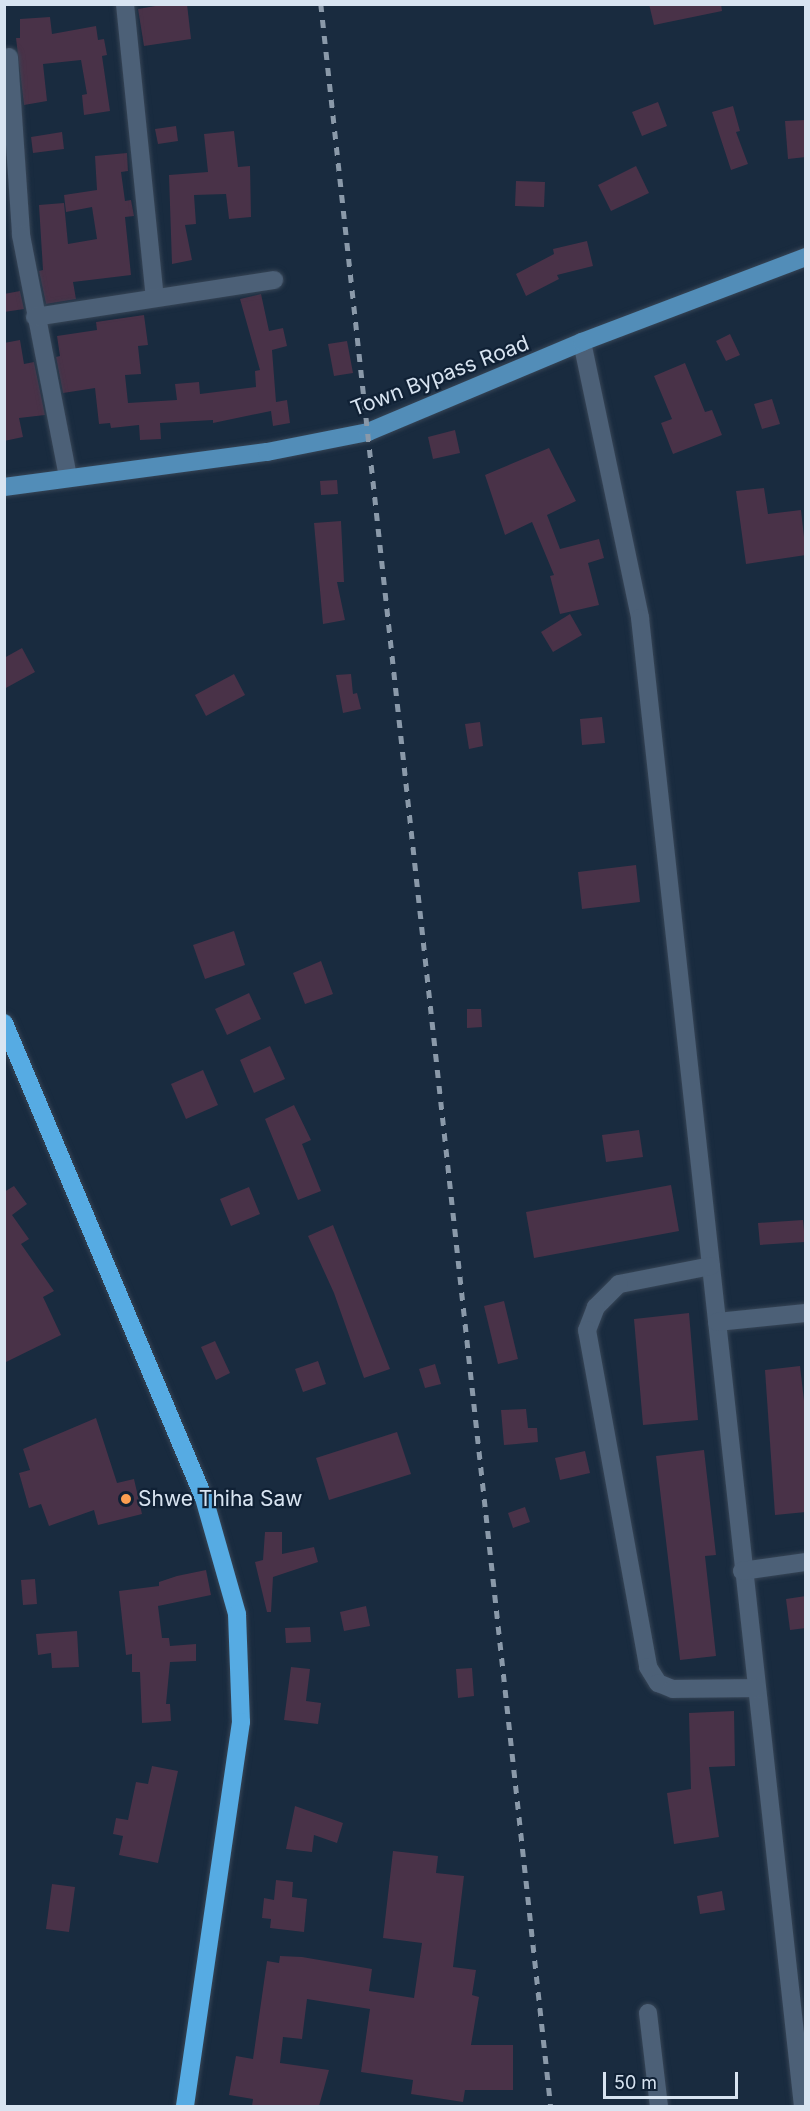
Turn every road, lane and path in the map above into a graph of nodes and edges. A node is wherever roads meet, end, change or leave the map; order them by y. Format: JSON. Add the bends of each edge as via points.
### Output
{"nodes":[{"id":1,"x":125,"y":4,"type":"edge"},
{"id":2,"x":9,"y":57,"type":"dead end"},
{"id":3,"x":806,"y":257,"type":"edge"},
{"id":4,"x":274,"y":280,"type":"dead end"},
{"id":5,"x":155,"y":297,"type":"junction"},
{"id":6,"x":35,"y":317,"type":"junction"},
{"id":7,"x":582,"y":342,"type":"junction"},
{"id":8,"x":68,"y":476,"type":"junction"},
{"id":9,"x":4,"y":488,"type":"edge"},
{"id":10,"x":4,"y":1023,"type":"edge"},
{"id":11,"x":711,"y":1266,"type":"junction"},
{"id":12,"x":806,"y":1313,"type":"edge"},
{"id":13,"x":717,"y":1322,"type":"junction"},
{"id":14,"x":806,"y":1562,"type":"edge"},
{"id":15,"x":742,"y":1571,"type":"junction"},
{"id":16,"x":756,"y":1688,"type":"junction"},
{"id":17,"x":648,"y":2013,"type":"dead end"},
{"id":18,"x":185,"y":2106,"type":"edge"},
{"id":19,"x":659,"y":2106,"type":"edge"},
{"id":20,"x":803,"y":2106,"type":"edge"}],
"edges":[{"from":1,"to":5,"type":"street"},
{"from":2,"to":6,"type":"street","via":[[21,235]]},
{"from":3,"to":7,"type":"main road","name":"Town Bypass Road"},
{"from":4,"to":5,"type":"street"},
{"from":5,"to":6,"type":"street"},
{"from":6,"to":8,"type":"street"},
{"from":7,"to":8,"type":"main road","name":"Town Bypass Road","via":[[368,432],[267,452]]},
{"from":7,"to":11,"type":"street","via":[[640,618]]},
{"from":8,"to":9,"type":"main road","name":"Town Bypass Road"},
{"from":10,"to":18,"type":"highway","via":[[204,1498],[237,1614],[241,1722]]},
{"from":11,"to":13,"type":"street"},
{"from":11,"to":16,"type":"street","via":[[619,1284],[596,1307],[587,1330],[648,1667],[658,1683],[673,1689]]},
{"from":12,"to":13,"type":"street"},
{"from":13,"to":15,"type":"street"},
{"from":14,"to":15,"type":"street"},
{"from":15,"to":16,"type":"street"},
{"from":16,"to":20,"type":"street"},
{"from":17,"to":19,"type":"street"}]}
